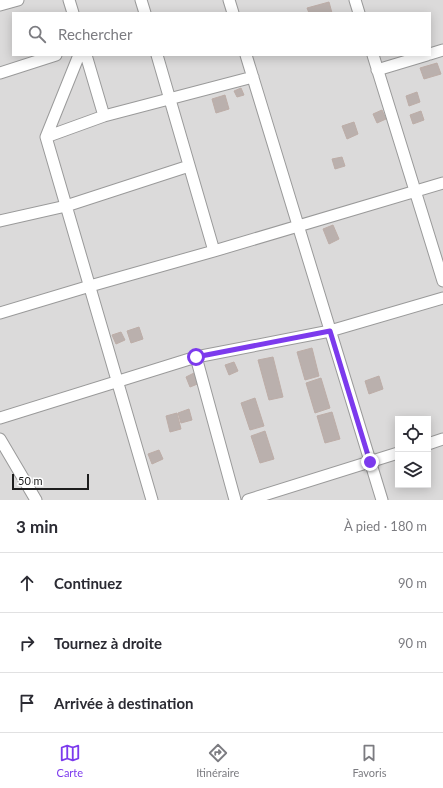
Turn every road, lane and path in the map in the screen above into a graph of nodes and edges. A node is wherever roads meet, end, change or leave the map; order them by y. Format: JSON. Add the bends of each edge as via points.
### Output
{"nodes":[{"id":1,"x":18,"y":0,"type":"edge"},
{"id":2,"x":69,"y":0,"type":"edge"},
{"id":3,"x":141,"y":0,"type":"edge"},
{"id":4,"x":229,"y":0,"type":"edge"},
{"id":5,"x":355,"y":0,"type":"edge"},
{"id":6,"x":0,"y":5,"type":"edge"},
{"id":7,"x":73,"y":12,"type":"edge"},
{"id":8,"x":145,"y":12,"type":"edge"},
{"id":9,"x":233,"y":12,"type":"edge"},
{"id":10,"x":359,"y":12,"type":"edge"},
{"id":11,"x":443,"y":50,"type":"edge"},
{"id":12,"x":431,"y":54,"type":"edge"},
{"id":13,"x":53,"y":56,"type":"edge"},
{"id":14,"x":79,"y":56,"type":"edge"},
{"id":15,"x":86,"y":56,"type":"edge"},
{"id":16,"x":157,"y":56,"type":"edge"},
{"id":17,"x":246,"y":56,"type":"edge"},
{"id":18,"x":372,"y":56,"type":"edge"},
{"id":19,"x":424,"y":56,"type":"edge"},
{"id":20,"x":377,"y":70,"type":"junction"},
{"id":21,"x":0,"y":73,"type":"edge"},
{"id":22,"x":253,"y":76,"type":"junction"},
{"id":23,"x":170,"y":98,"type":"junction"},
{"id":24,"x":104,"y":116,"type":"junction"},
{"id":25,"x":46,"y":138,"type":"junction"},
{"id":26,"x":189,"y":166,"type":"junction"},
{"id":27,"x":443,"y":183,"type":"edge"},
{"id":28,"x":415,"y":191,"type":"junction"},
{"id":29,"x":66,"y":206,"type":"junction"},
{"id":30,"x":0,"y":221,"type":"edge"},
{"id":31,"x":298,"y":226,"type":"junction"},
{"id":32,"x":214,"y":251,"type":"junction"},
{"id":33,"x":443,"y":281,"type":"edge"},
{"id":34,"x":90,"y":286,"type":"junction"},
{"id":35,"x":443,"y":298,"type":"edge"},
{"id":36,"x":0,"y":313,"type":"edge"},
{"id":37,"x":330,"y":331,"type":"junction"},
{"id":38,"x":196,"y":357,"type":"junction"},
{"id":39,"x":118,"y":381,"type":"junction"},
{"id":40,"x":0,"y":418,"type":"edge"},
{"id":41,"x":0,"y":439,"type":"edge"},
{"id":42,"x":443,"y":439,"type":"edge"},
{"id":43,"x":431,"y":443,"type":"edge"},
{"id":44,"x":395,"y":454,"type":"edge"},
{"id":45,"x":370,"y":462,"type":"junction"},
{"id":46,"x":36,"y":500,"type":"edge"},
{"id":47,"x":152,"y":500,"type":"edge"},
{"id":48,"x":235,"y":500,"type":"edge"},
{"id":49,"x":248,"y":500,"type":"edge"},
{"id":50,"x":382,"y":500,"type":"edge"}],
"edges":[{"from":1,"to":6,"type":"street"},
{"from":2,"to":7,"type":"street"},
{"from":3,"to":8,"type":"street"},
{"from":4,"to":9,"type":"street"},
{"from":5,"to":10,"type":"street"},
{"from":11,"to":12,"type":"street"},
{"from":13,"to":21,"type":"street"},
{"from":14,"to":25,"type":"street"},
{"from":15,"to":24,"type":"street"},
{"from":16,"to":23,"type":"street"},
{"from":17,"to":22,"type":"street"},
{"from":18,"to":20,"type":"street"},
{"from":19,"to":20,"type":"street"},
{"from":20,"to":28,"type":"street"},
{"from":22,"to":23,"type":"street"},
{"from":22,"to":31,"type":"street"},
{"from":23,"to":24,"type":"street"},
{"from":23,"to":26,"type":"street"},
{"from":24,"to":25,"type":"street"},
{"from":25,"to":29,"type":"street"},
{"from":26,"to":29,"type":"street"},
{"from":26,"to":32,"type":"street"},
{"from":27,"to":28,"type":"street"},
{"from":28,"to":31,"type":"street"},
{"from":28,"to":33,"type":"street"},
{"from":29,"to":30,"type":"street"},
{"from":29,"to":34,"type":"street"},
{"from":31,"to":32,"type":"street"},
{"from":31,"to":37,"type":"street"},
{"from":32,"to":34,"type":"street"},
{"from":34,"to":36,"type":"street"},
{"from":34,"to":39,"type":"street"},
{"from":35,"to":37,"type":"street"},
{"from":37,"to":38,"type":"street"},
{"from":37,"to":45,"type":"street"},
{"from":38,"to":39,"type":"street"},
{"from":38,"to":48,"type":"street"},
{"from":39,"to":40,"type":"street"},
{"from":39,"to":47,"type":"street"},
{"from":41,"to":46,"type":"street"},
{"from":42,"to":43,"type":"street"},
{"from":44,"to":45,"type":"street"},
{"from":45,"to":49,"type":"street"},
{"from":45,"to":50,"type":"street"}]}
